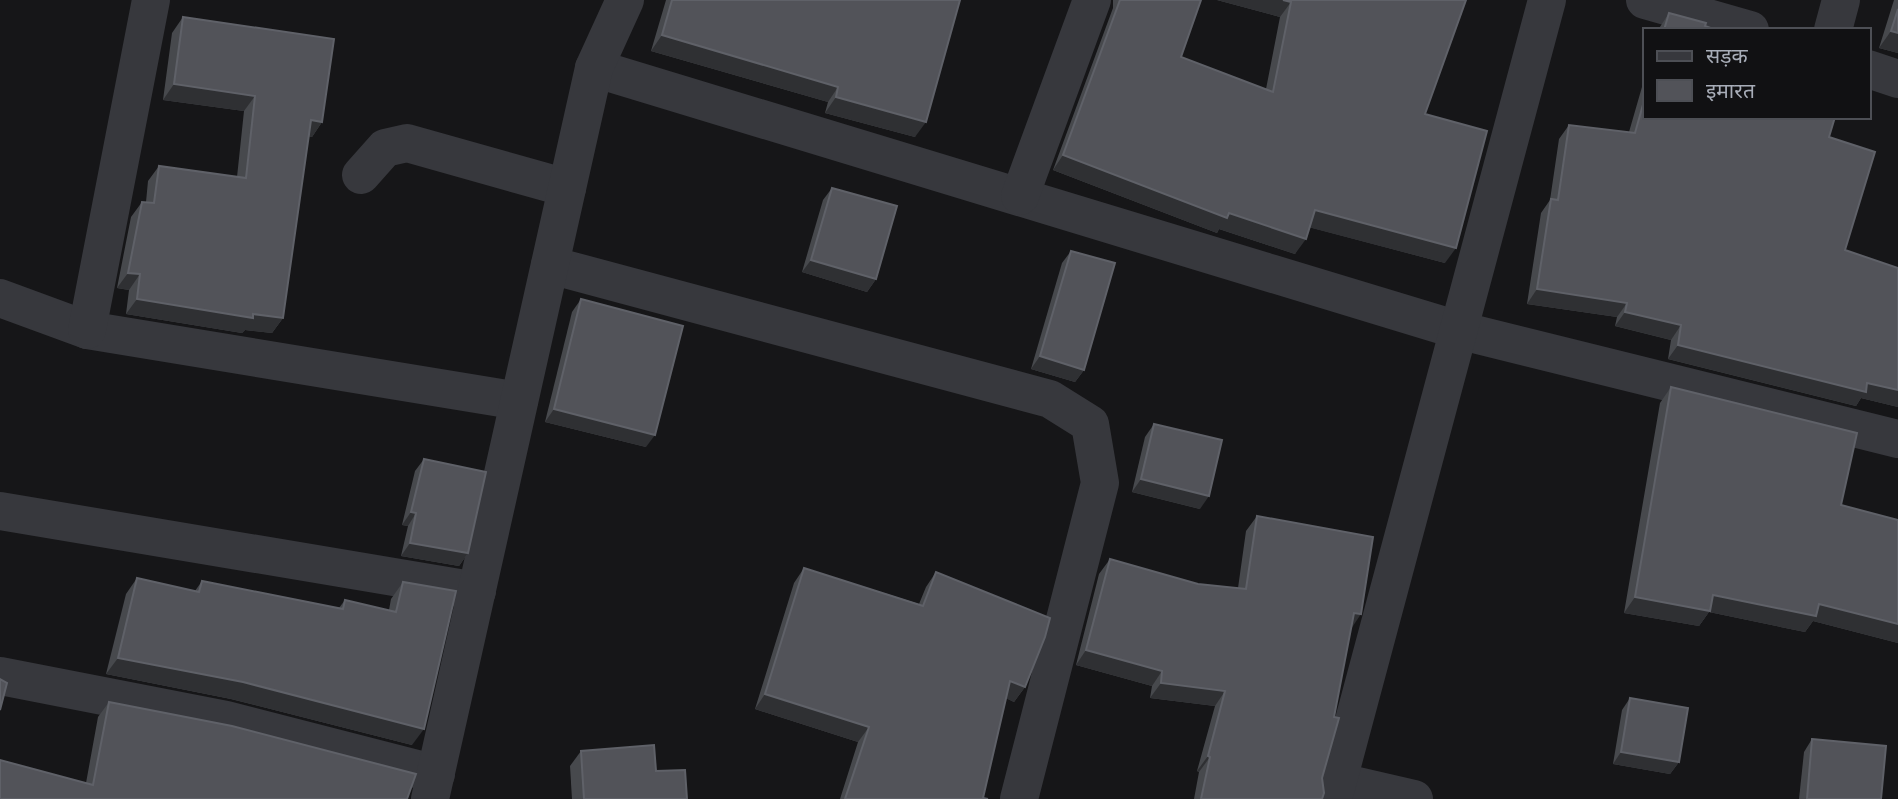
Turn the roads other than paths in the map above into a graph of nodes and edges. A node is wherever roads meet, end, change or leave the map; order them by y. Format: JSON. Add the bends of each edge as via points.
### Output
{"nodes":[{"id":1,"x":151,"y":0,"type":"edge"},
{"id":2,"x":625,"y":0,"type":"edge"},
{"id":3,"x":1092,"y":0,"type":"edge"},
{"id":4,"x":1547,"y":0,"type":"edge"},
{"id":5,"x":1645,"y":0,"type":"edge"},
{"id":6,"x":1841,"y":0,"type":"edge"},
{"id":7,"x":1743,"y":28,"type":"edge"},
{"id":8,"x":1834,"y":28,"type":"edge"},
{"id":9,"x":594,"y":68,"type":"junction"},
{"id":10,"x":1870,"y":70,"type":"edge"},
{"id":11,"x":1898,"y":79,"type":"edge"},
{"id":12,"x":361,"y":175,"type":"dead end"},
{"id":13,"x":567,"y":188,"type":"junction"},
{"id":14,"x":1020,"y":196,"type":"junction"},
{"id":15,"x":550,"y":265,"type":"junction"},
{"id":16,"x":0,"y":298,"type":"edge"},
{"id":17,"x":87,"y":330,"type":"junction"},
{"id":18,"x":1458,"y":330,"type":"junction"},
{"id":19,"x":519,"y":401,"type":"junction"},
{"id":20,"x":1898,"y":439,"type":"edge"},
{"id":21,"x":0,"y":511,"type":"edge"},
{"id":22,"x":477,"y":591,"type":"junction"},
{"id":23,"x":0,"y":676,"type":"edge"},
{"id":24,"x":433,"y":787,"type":"edge"},
{"id":25,"x":1334,"y":790,"type":"edge"},
{"id":26,"x":1019,"y":799,"type":"edge"},
{"id":27,"x":1414,"y":799,"type":"edge"}],
"edges":[{"from":1,"to":17,"type":"street"},
{"from":2,"to":9,"type":"street"},
{"from":3,"to":14,"type":"street"},
{"from":4,"to":18,"type":"street"},
{"from":5,"to":7,"type":"street"},
{"from":6,"to":8,"type":"street"},
{"from":9,"to":13,"type":"street"},
{"from":9,"to":14,"type":"street"},
{"from":10,"to":11,"type":"street"},
{"from":12,"to":13,"type":"street","via":[[385,148],[407,143]]},
{"from":13,"to":15,"type":"street"},
{"from":14,"to":18,"type":"street"},
{"from":15,"to":19,"type":"street"},
{"from":15,"to":26,"type":"street","via":[[1050,399],[1090,424],[1100,483]]},
{"from":16,"to":17,"type":"street"},
{"from":17,"to":19,"type":"street"},
{"from":18,"to":20,"type":"street"},
{"from":18,"to":25,"type":"street"},
{"from":19,"to":22,"type":"street"},
{"from":21,"to":22,"type":"street"},
{"from":22,"to":24,"type":"street"},
{"from":23,"to":24,"type":"street","via":[[226,720]]},
{"from":25,"to":27,"type":"street"}]}
